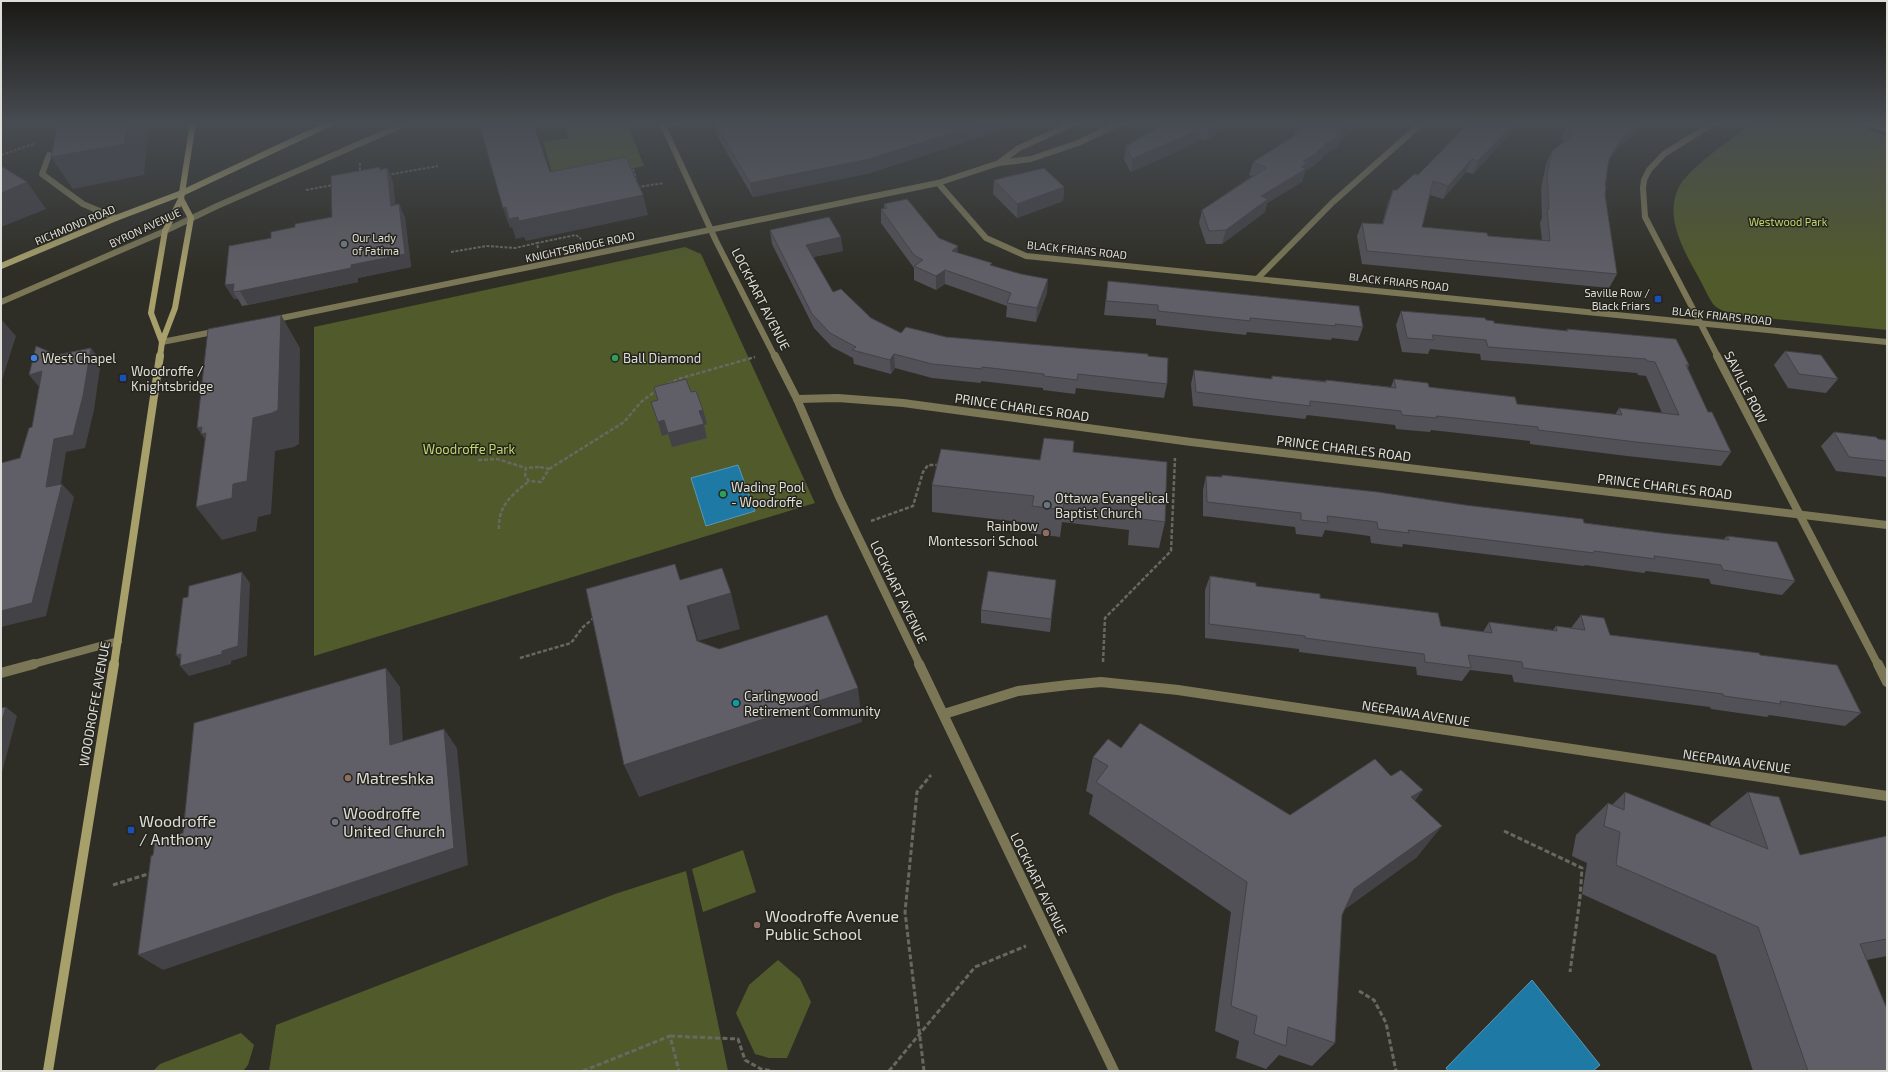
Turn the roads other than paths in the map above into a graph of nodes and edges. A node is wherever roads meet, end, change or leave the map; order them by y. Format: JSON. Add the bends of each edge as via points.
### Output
{"nodes":[{"id":1,"x":42,"y":173,"type":"edge"},
{"id":2,"x":185,"y":173,"type":"edge"},
{"id":3,"x":228,"y":173,"type":"edge"},
{"id":4,"x":293,"y":173,"type":"edge"},
{"id":5,"x":685,"y":173,"type":"edge"},
{"id":6,"x":969,"y":173,"type":"edge"},
{"id":7,"x":1366,"y":173,"type":"edge"},
{"id":8,"x":1648,"y":173,"type":"edge"},
{"id":9,"x":938,"y":183,"type":"junction"},
{"id":10,"x":181,"y":196,"type":"junction"},
{"id":11,"x":116,"y":218,"type":"junction"},
{"id":12,"x":191,"y":218,"type":"junction"},
{"id":13,"x":166,"y":228,"type":"junction"},
{"id":14,"x":711,"y":230,"type":"junction"},
{"id":15,"x":1,"y":266,"type":"edge"},
{"id":16,"x":1258,"y":278,"type":"junction"},
{"id":17,"x":1,"y":302,"type":"edge"},
{"id":18,"x":268,"y":320,"type":"edge"},
{"id":19,"x":1700,"y":324,"type":"junction"},
{"id":20,"x":224,"y":329,"type":"edge"},
{"id":21,"x":162,"y":342,"type":"junction"},
{"id":22,"x":1887,"y":342,"type":"edge"},
{"id":23,"x":797,"y":400,"type":"junction"},
{"id":24,"x":1799,"y":514,"type":"junction"},
{"id":25,"x":1887,"y":525,"type":"edge"},
{"id":26,"x":118,"y":641,"type":"junction"},
{"id":27,"x":1,"y":673,"type":"edge"},
{"id":28,"x":1887,"y":682,"type":"edge"},
{"id":29,"x":944,"y":714,"type":"junction"},
{"id":30,"x":1887,"y":796,"type":"edge"},
{"id":31,"x":48,"y":1071,"type":"edge"},
{"id":32,"x":1114,"y":1071,"type":"edge"}],
"edges":[{"from":1,"to":11,"type":"street","via":[[83,204]]},
{"from":2,"to":10,"type":"main road","name":"WOODROFFE AVENUE"},
{"from":3,"to":10,"type":"main road","name":"RICHMOND ROAD"},
{"from":4,"to":12,"type":"street","name":"BYRON AVENUE"},
{"from":5,"to":14,"type":"street","name":"LOCKHART AVENUE"},
{"from":6,"to":9,"type":"street","name":"KNIGHTSBRIDGE ROAD"},
{"from":7,"to":16,"type":"street","via":[[1333,202]]},
{"from":8,"to":19,"type":"street","name":"SAVILLE ROW","via":[[1643,181],[1645,217]]},
{"from":9,"to":14,"type":"street","name":"KNIGHTSBRIDGE ROAD"},
{"from":9,"to":16,"type":"street","name":"BLACK FRIARS ROAD","via":[[986,238],[1026,256]]},
{"from":10,"to":11,"type":"main road","name":"RICHMOND ROAD"},
{"from":10,"to":12,"type":"main road"},
{"from":10,"to":13,"type":"main road","name":"WOODROFFE AVENUE"},
{"from":11,"to":15,"type":"main road","name":"RICHMOND ROAD"},
{"from":12,"to":13,"type":"street","name":"BYRON AVENUE"},
{"from":12,"to":21,"type":"main road","name":"WOODROFFE AVENUE","via":[[175,308]]},
{"from":13,"to":17,"type":"street","name":"BYRON AVENUE"},
{"from":13,"to":21,"type":"main road","name":"WOODROFFE AVENUE","via":[[151,313]]},
{"from":14,"to":18,"type":"street","name":"KNIGHTSBRIDGE ROAD"},
{"from":14,"to":23,"type":"street","name":"LOCKHART AVENUE"},
{"from":16,"to":19,"type":"street","name":"BLACK FRIARS ROAD"},
{"from":19,"to":22,"type":"street","name":"BLACK FRIARS ROAD"},
{"from":19,"to":24,"type":"street","name":"SAVILLE ROW"},
{"from":20,"to":21,"type":"street"},
{"from":21,"to":26,"type":"main road","name":"WOODROFFE AVENUE"},
{"from":23,"to":24,"type":"street","name":"PRINCE CHARLES ROAD","via":[[838,398],[903,403],[1176,440]]},
{"from":23,"to":29,"type":"street","name":"LOCKHART AVENUE","via":[[839,497]]},
{"from":24,"to":25,"type":"street","name":"PRINCE CHARLES ROAD"},
{"from":24,"to":28,"type":"street","name":"SAVILLE ROW"},
{"from":26,"to":27,"type":"street"},
{"from":26,"to":31,"type":"main road","name":"WOODROFFE AVENUE"},
{"from":29,"to":30,"type":"street","name":"NEEPAWA AVENUE","via":[[1018,691],[1102,682],[1186,692]]},
{"from":29,"to":32,"type":"street","name":"LOCKHART AVENUE"}]}
